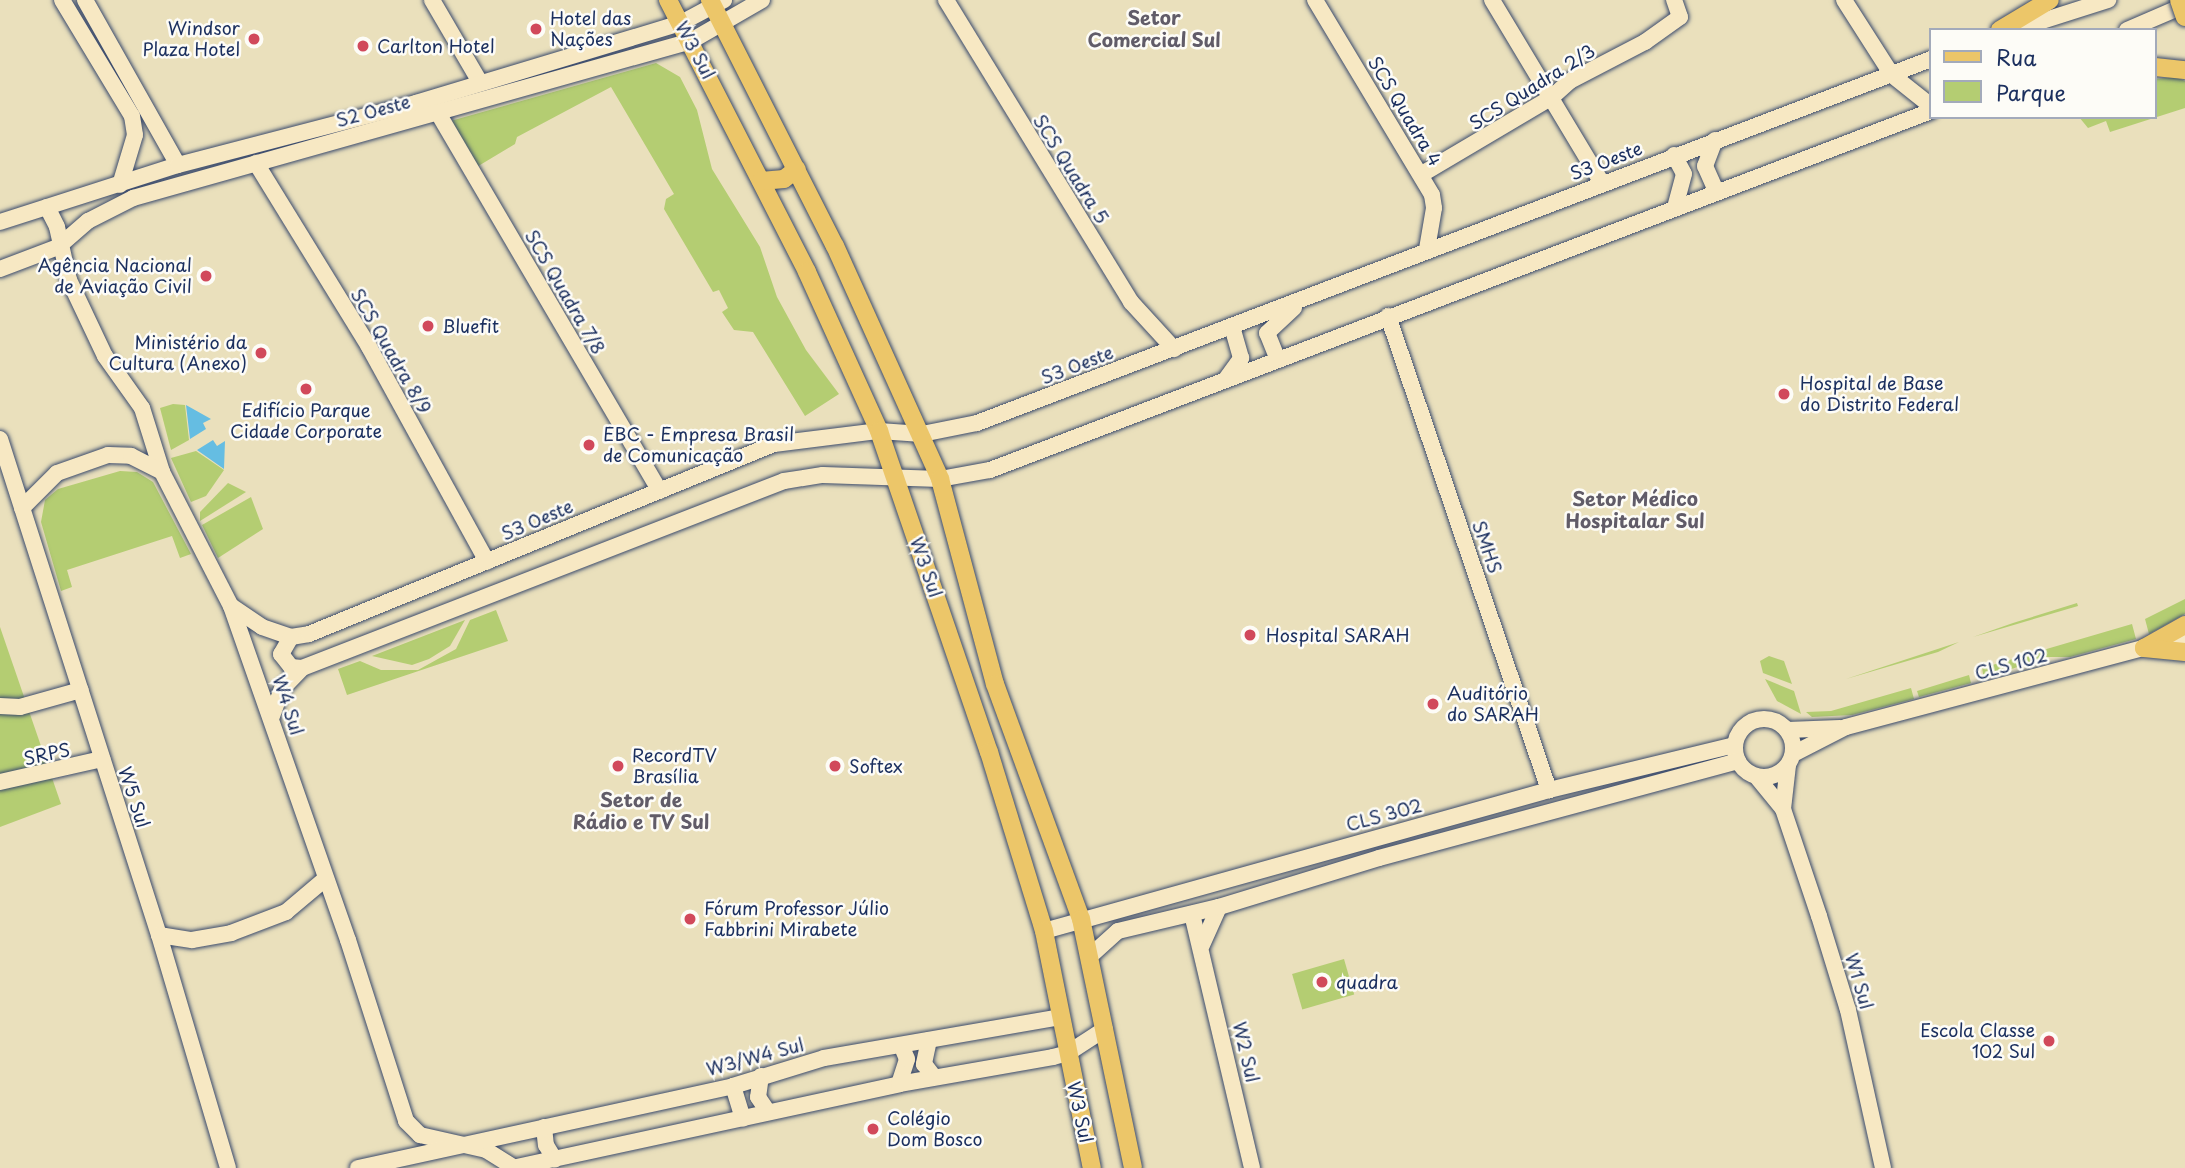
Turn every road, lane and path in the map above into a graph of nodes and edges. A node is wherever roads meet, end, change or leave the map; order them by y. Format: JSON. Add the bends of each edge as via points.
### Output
{"nodes":[{"id":1,"x":62,"y":0,"type":"edge"},
{"id":2,"x":85,"y":0,"type":"edge"},
{"id":3,"x":432,"y":0,"type":"edge"},
{"id":4,"x":668,"y":0,"type":"edge"},
{"id":5,"x":762,"y":0,"type":"edge"},
{"id":6,"x":946,"y":0,"type":"edge"},
{"id":7,"x":1315,"y":0,"type":"edge"},
{"id":8,"x":1492,"y":0,"type":"edge"},
{"id":9,"x":1674,"y":0,"type":"edge"},
{"id":10,"x":1844,"y":0,"type":"edge"},
{"id":11,"x":2050,"y":0,"type":"edge"},
{"id":12,"x":2108,"y":0,"type":"edge"},
{"id":13,"x":2179,"y":0,"type":"edge"},
{"id":14,"x":716,"y":2,"type":"edge"},
{"id":15,"x":2185,"y":5,"type":"edge"},
{"id":16,"x":2185,"y":16,"type":"edge"},
{"id":17,"x":681,"y":23,"type":"junction"},
{"id":18,"x":723,"y":24,"type":"junction"},
{"id":19,"x":2003,"y":28,"type":"edge"},
{"id":20,"x":2020,"y":28,"type":"edge"},
{"id":21,"x":2132,"y":28,"type":"edge"},
{"id":22,"x":691,"y":41,"type":"junction"},
{"id":23,"x":1930,"y":59,"type":"edge"},
{"id":24,"x":2157,"y":68,"type":"edge"},
{"id":25,"x":2185,"y":71,"type":"edge"},
{"id":26,"x":1892,"y":75,"type":"junction"},
{"id":27,"x":480,"y":82,"type":"junction"},
{"id":28,"x":1552,"y":97,"type":"junction"},
{"id":29,"x":1930,"y":107,"type":"edge"},
{"id":30,"x":1930,"y":108,"type":"edge"},
{"id":31,"x":438,"y":113,"type":"junction"},
{"id":32,"x":1715,"y":140,"type":"junction"},
{"id":33,"x":1674,"y":155,"type":"junction"},
{"id":34,"x":256,"y":163,"type":"junction"},
{"id":35,"x":178,"y":165,"type":"junction"},
{"id":36,"x":797,"y":169,"type":"junction"},
{"id":37,"x":1422,"y":174,"type":"junction"},
{"id":38,"x":761,"y":181,"type":"junction"},
{"id":39,"x":1602,"y":183,"type":"junction"},
{"id":40,"x":120,"y":184,"type":"junction"},
{"id":41,"x":1716,"y":191,"type":"junction"},
{"id":42,"x":148,"y":195,"type":"junction"},
{"id":43,"x":47,"y":207,"type":"junction"},
{"id":44,"x":1675,"y":207,"type":"junction"},
{"id":45,"x":0,"y":222,"type":"edge"},
{"id":46,"x":58,"y":247,"type":"junction"},
{"id":47,"x":1427,"y":249,"type":"junction"},
{"id":48,"x":0,"y":269,"type":"edge"},
{"id":49,"x":1309,"y":294,"type":"junction"},
{"id":50,"x":1388,"y":316,"type":"junction"},
{"id":51,"x":1232,"y":326,"type":"junction"},
{"id":52,"x":1174,"y":349,"type":"junction"},
{"id":53,"x":1278,"y":360,"type":"junction"},
{"id":54,"x":1226,"y":379,"type":"junction"},
{"id":55,"x":879,"y":431,"type":"junction"},
{"id":56,"x":922,"y":434,"type":"junction"},
{"id":57,"x":0,"y":439,"type":"edge"},
{"id":58,"x":162,"y":472,"type":"junction"},
{"id":59,"x":894,"y":475,"type":"junction"},
{"id":60,"x":940,"y":479,"type":"junction"},
{"id":61,"x":660,"y":491,"type":"junction"},
{"id":62,"x":22,"y":508,"type":"junction"},
{"id":63,"x":487,"y":562,"type":"junction"},
{"id":64,"x":231,"y":606,"type":"junction"},
{"id":65,"x":2185,"y":625,"type":"edge"},
{"id":66,"x":291,"y":637,"type":"junction"},
{"id":67,"x":2185,"y":637,"type":"edge"},
{"id":68,"x":2144,"y":648,"type":"junction"},
{"id":69,"x":2185,"y":652,"type":"edge"},
{"id":70,"x":302,"y":668,"type":"junction"},
{"id":71,"x":81,"y":690,"type":"junction"},
{"id":72,"x":0,"y":706,"type":"edge"},
{"id":73,"x":272,"y":716,"type":"junction"},
{"id":74,"x":1846,"y":727,"type":"junction"},
{"id":75,"x":1787,"y":730,"type":"junction"},
{"id":76,"x":1735,"y":744,"type":"junction"},
{"id":77,"x":989,"y":752,"type":"junction"},
{"id":78,"x":102,"y":759,"type":"junction"},
{"id":79,"x":1791,"y":759,"type":"junction"},
{"id":80,"x":1738,"y":761,"type":"junction"},
{"id":81,"x":1756,"y":776,"type":"junction"},
{"id":82,"x":0,"y":782,"type":"edge"},
{"id":83,"x":1036,"y":790,"type":"junction"},
{"id":84,"x":1549,"y":790,"type":"junction"},
{"id":85,"x":1783,"y":809,"type":"junction"},
{"id":86,"x":325,"y":879,"type":"junction"},
{"id":87,"x":1165,"y":894,"type":"junction"},
{"id":88,"x":1219,"y":907,"type":"junction"},
{"id":89,"x":1192,"y":914,"type":"junction"},
{"id":90,"x":1081,"y":919,"type":"junction"},
{"id":91,"x":1044,"y":931,"type":"junction"},
{"id":92,"x":159,"y":935,"type":"junction"},
{"id":93,"x":1202,"y":945,"type":"junction"},
{"id":94,"x":1089,"y":957,"type":"junction"},
{"id":95,"x":1061,"y":1017,"type":"junction"},
{"id":96,"x":1105,"y":1029,"type":"junction"},
{"id":97,"x":929,"y":1040,"type":"junction"},
{"id":98,"x":901,"y":1045,"type":"junction"},
{"id":99,"x":1068,"y":1053,"type":"junction"},
{"id":100,"x":761,"y":1076,"type":"junction"},
{"id":101,"x":934,"y":1077,"type":"junction"},
{"id":102,"x":899,"y":1084,"type":"junction"},
{"id":103,"x":733,"y":1086,"type":"junction"},
{"id":104,"x":768,"y":1112,"type":"junction"},
{"id":105,"x":743,"y":1118,"type":"junction"},
{"id":106,"x":544,"y":1127,"type":"junction"},
{"id":107,"x":461,"y":1144,"type":"junction"},
{"id":108,"x":555,"y":1160,"type":"junction"},
{"id":109,"x":228,"y":1168,"type":"edge"},
{"id":110,"x":358,"y":1168,"type":"edge"},
{"id":111,"x":514,"y":1168,"type":"edge"},
{"id":112,"x":1092,"y":1168,"type":"edge"},
{"id":113,"x":1133,"y":1168,"type":"edge"},
{"id":114,"x":1252,"y":1168,"type":"edge"},
{"id":115,"x":1883,"y":1168,"type":"edge"}],
"edges":[{"from":1,"to":40,"type":"main road","via":[[132,117],[135,135]]},
{"from":2,"to":35,"type":"main road"},
{"from":3,"to":27,"type":"main road"},
{"from":4,"to":17,"type":"main road","name":"W3 Sul"},
{"from":5,"to":18,"type":"main road","name":"S2 Oeste"},
{"from":6,"to":52,"type":"main road","name":"SCS Quadra 5","via":[[1131,302]]},
{"from":7,"to":37,"type":"main road","name":"SCS Quadra 4"},
{"from":8,"to":28,"type":"main road"},
{"from":9,"to":28,"type":"main road","name":"SCS Quadra 2/3","via":[[1680,17],[1646,42],[1570,81]]},
{"from":10,"to":26,"type":"main road"},
{"from":11,"to":19,"type":"main road"},
{"from":12,"to":20,"type":"main road"},
{"from":13,"to":16,"type":"main road","bridge":true},
{"from":14,"to":17,"type":"main road","name":"S2 Oeste"},
{"from":14,"to":18,"type":"main road","name":"W3 Sul"},
{"from":15,"to":21,"type":"main road"},
{"from":17,"to":22,"type":"main road","name":"W3 Sul"},
{"from":17,"to":27,"type":"main road","name":"S2 Oeste"},
{"from":18,"to":22,"type":"main road","name":"S2 Oeste"},
{"from":18,"to":36,"type":"main road","name":"W3 Sul"},
{"from":22,"to":31,"type":"main road","name":"S2 Oeste"},
{"from":22,"to":38,"type":"main road","name":"W3 Sul"},
{"from":23,"to":26,"type":"main road","name":"S3 Oeste"},
{"from":24,"to":25,"type":"main road"},
{"from":26,"to":29,"type":"main road"},
{"from":26,"to":32,"type":"main road","name":"S3 Oeste"},
{"from":27,"to":35,"type":"main road","name":"S2 Oeste","via":[[287,139]]},
{"from":28,"to":37,"type":"main road","name":"SCS Quadra 2/3"},
{"from":28,"to":39,"type":"main road"},
{"from":30,"to":41,"type":"main road"},
{"from":31,"to":34,"type":"main road","name":"S2 Oeste"},
{"from":31,"to":61,"type":"main road","name":"SCS Quadra 7/8"},
{"from":32,"to":33,"type":"main road","name":"S3 Oeste"},
{"from":32,"to":41,"type":"main road","via":[[1705,166]]},
{"from":33,"to":39,"type":"main road","name":"S3 Oeste"},
{"from":33,"to":44,"type":"main road","via":[[1684,174]]},
{"from":34,"to":42,"type":"main road","name":"S2 Oeste"},
{"from":34,"to":63,"type":"main road","name":"SCS Quadra 8/9","via":[[369,347]]},
{"from":35,"to":40,"type":"main road","name":"S2 Oeste"},
{"from":35,"to":42,"type":"main road","via":[[173,177]]},
{"from":36,"to":38,"type":"main road","via":[[784,179]]},
{"from":36,"to":56,"type":"main road","name":"W3 Sul"},
{"from":37,"to":47,"type":"main road","name":"SCS Quadra 4","via":[[1434,208]]},
{"from":38,"to":55,"type":"main road","name":"W3 Sul"},
{"from":39,"to":47,"type":"main road","name":"S3 Oeste"},
{"from":40,"to":43,"type":"main road","name":"S2 Oeste"},
{"from":41,"to":44,"type":"main road"},
{"from":42,"to":46,"type":"main road","name":"S2 Oeste","via":[[110,208]]},
{"from":43,"to":45,"type":"main road","name":"S2 Oeste"},
{"from":43,"to":46,"type":"main road","name":"W4 Sul","via":[[57,227]]},
{"from":44,"to":50,"type":"main road"},
{"from":46,"to":48,"type":"main road","name":"S2 Oeste"},
{"from":46,"to":58,"type":"main road","name":"W4 Sul","via":[[105,356],[142,408]]},
{"from":47,"to":49,"type":"main road","name":"S3 Oeste"},
{"from":49,"to":51,"type":"main road","name":"S3 Oeste"},
{"from":49,"to":53,"type":"main road","via":[[1267,333]]},
{"from":50,"to":53,"type":"main road"},
{"from":50,"to":84,"type":"main road","name":"SMHS"},
{"from":51,"to":52,"type":"main road","name":"S3 Oeste"},
{"from":51,"to":54,"type":"main road","via":[[1241,358]]},
{"from":52,"to":56,"type":"main road","name":"S3 Oeste","via":[[977,423]]},
{"from":53,"to":54,"type":"main road"},
{"from":54,"to":60,"type":"main road","via":[[990,470]]},
{"from":55,"to":56,"type":"main road","name":"S3 Oeste"},
{"from":55,"to":59,"type":"main road","name":"W3 Sul"},
{"from":55,"to":61,"type":"main road","name":"S3 Oeste","via":[[775,444]]},
{"from":56,"to":60,"type":"main road","name":"W3 Sul"},
{"from":57,"to":62,"type":"main road","name":"W5 Sul"},
{"from":58,"to":62,"type":"main road","via":[[131,456],[108,455],[57,473]]},
{"from":58,"to":64,"type":"main road","name":"W4 Sul"},
{"from":59,"to":60,"type":"main road"},
{"from":59,"to":70,"type":"main road","via":[[822,475],[784,481]]},
{"from":59,"to":77,"type":"main road","name":"W3 Sul"},
{"from":60,"to":83,"type":"main road","name":"W3 Sul","via":[[995,684]]},
{"from":61,"to":63,"type":"main road","name":"S3 Oeste"},
{"from":62,"to":71,"type":"main road","name":"W5 Sul"},
{"from":63,"to":66,"type":"main road","name":"S3 Oeste","via":[[309,634]]},
{"from":64,"to":66,"type":"main road","via":[[262,627]]},
{"from":64,"to":73,"type":"main road","name":"W4 Sul"},
{"from":65,"to":68,"type":"main road"},
{"from":66,"to":70,"type":"main road","via":[[281,654],[291,667]]},
{"from":67,"to":68,"type":"main road","name":"CLS 102"},
{"from":68,"to":69,"type":"main road"},
{"from":68,"to":74,"type":"main road","name":"CLS 102"},
{"from":70,"to":73,"type":"main road","via":[[282,689]]},
{"from":71,"to":72,"type":"main road","via":[[20,707]]},
{"from":71,"to":78,"type":"main road","name":"W5 Sul"},
{"from":73,"to":86,"type":"main road","name":"W4 Sul"},
{"from":74,"to":75,"type":"main road","name":"CLS 102"},
{"from":74,"to":79,"type":"main road","name":"CLS 102"},
{"from":75,"to":76,"type":"main road","via":[[1779,722],[1756,720],[1741,731]]},
{"from":75,"to":79,"type":"main road"},
{"from":76,"to":80,"type":"main road"},
{"from":76,"to":84,"type":"main road","name":"CLS 302"},
{"from":77,"to":83,"type":"main road","via":[[998,746],[1010,750]]},
{"from":77,"to":91,"type":"main road","name":"W3 Sul"},
{"from":78,"to":82,"type":"main road","name":"SRPS"},
{"from":78,"to":92,"type":"main road","name":"W5 Sul"},
{"from":79,"to":81,"type":"main road","via":[[1768,777]]},
{"from":79,"to":85,"type":"main road","name":"W1 Sul"},
{"from":80,"to":81,"type":"main road"},
{"from":80,"to":88,"type":"main road","via":[[1379,858]]},
{"from":81,"to":85,"type":"main road","name":"W1 Sul"},
{"from":83,"to":90,"type":"main road","name":"W3 Sul"},
{"from":84,"to":87,"type":"main road","name":"CLS 302"},
{"from":85,"to":115,"type":"main road","name":"W1 Sul","via":[[1848,1010]]},
{"from":86,"to":92,"type":"main road","via":[[286,912],[231,933],[192,940]]},
{"from":86,"to":107,"type":"main road","name":"W4 Sul","via":[[406,1121],[420,1135]]},
{"from":87,"to":89,"type":"main road"},
{"from":87,"to":90,"type":"main road","name":"CLS 302"},
{"from":88,"to":89,"type":"main road"},
{"from":88,"to":93,"type":"main road"},
{"from":89,"to":93,"type":"main road","name":"W2 Sul"},
{"from":89,"to":94,"type":"main road","via":[[1118,931]]},
{"from":90,"to":91,"type":"main road","name":"CLS 302"},
{"from":90,"to":94,"type":"main road","name":"W3 Sul"},
{"from":91,"to":95,"type":"main road","name":"W3 Sul"},
{"from":92,"to":109,"type":"main road","name":"W5 Sul"},
{"from":93,"to":114,"type":"main road","name":"W2 Sul"},
{"from":94,"to":96,"type":"main road","name":"W3 Sul"},
{"from":95,"to":97,"type":"main road","name":"W3/W4 Sul"},
{"from":95,"to":99,"type":"main road","name":"W3 Sul"},
{"from":96,"to":99,"type":"main road"},
{"from":96,"to":113,"type":"main road","name":"W3 Sul"},
{"from":97,"to":98,"type":"main road","name":"W3/W4 Sul"},
{"from":97,"to":101,"type":"main road","via":[[924,1064]]},
{"from":98,"to":100,"type":"main road","name":"W3/W4 Sul","via":[[824,1058]]},
{"from":98,"to":102,"type":"main road","via":[[907,1059]]},
{"from":99,"to":101,"type":"main road"},
{"from":99,"to":112,"type":"main road","name":"W3 Sul"},
{"from":100,"to":103,"type":"main road","name":"W3/W4 Sul"},
{"from":100,"to":104,"type":"main road","via":[[758,1097]]},
{"from":101,"to":102,"type":"main road"},
{"from":102,"to":104,"type":"main road"},
{"from":103,"to":105,"type":"main road"},
{"from":103,"to":106,"type":"main road","name":"W3/W4 Sul"},
{"from":104,"to":105,"type":"main road"},
{"from":105,"to":108,"type":"main road"},
{"from":106,"to":107,"type":"main road","name":"W3/W4 Sul"},
{"from":106,"to":108,"type":"main road","via":[[546,1145]]},
{"from":107,"to":110,"type":"main road","name":"W3/W4 Sul"},
{"from":107,"to":111,"type":"main road","name":"W4 Sul","via":[[486,1150]]},
{"from":108,"to":111,"type":"main road"}]}
